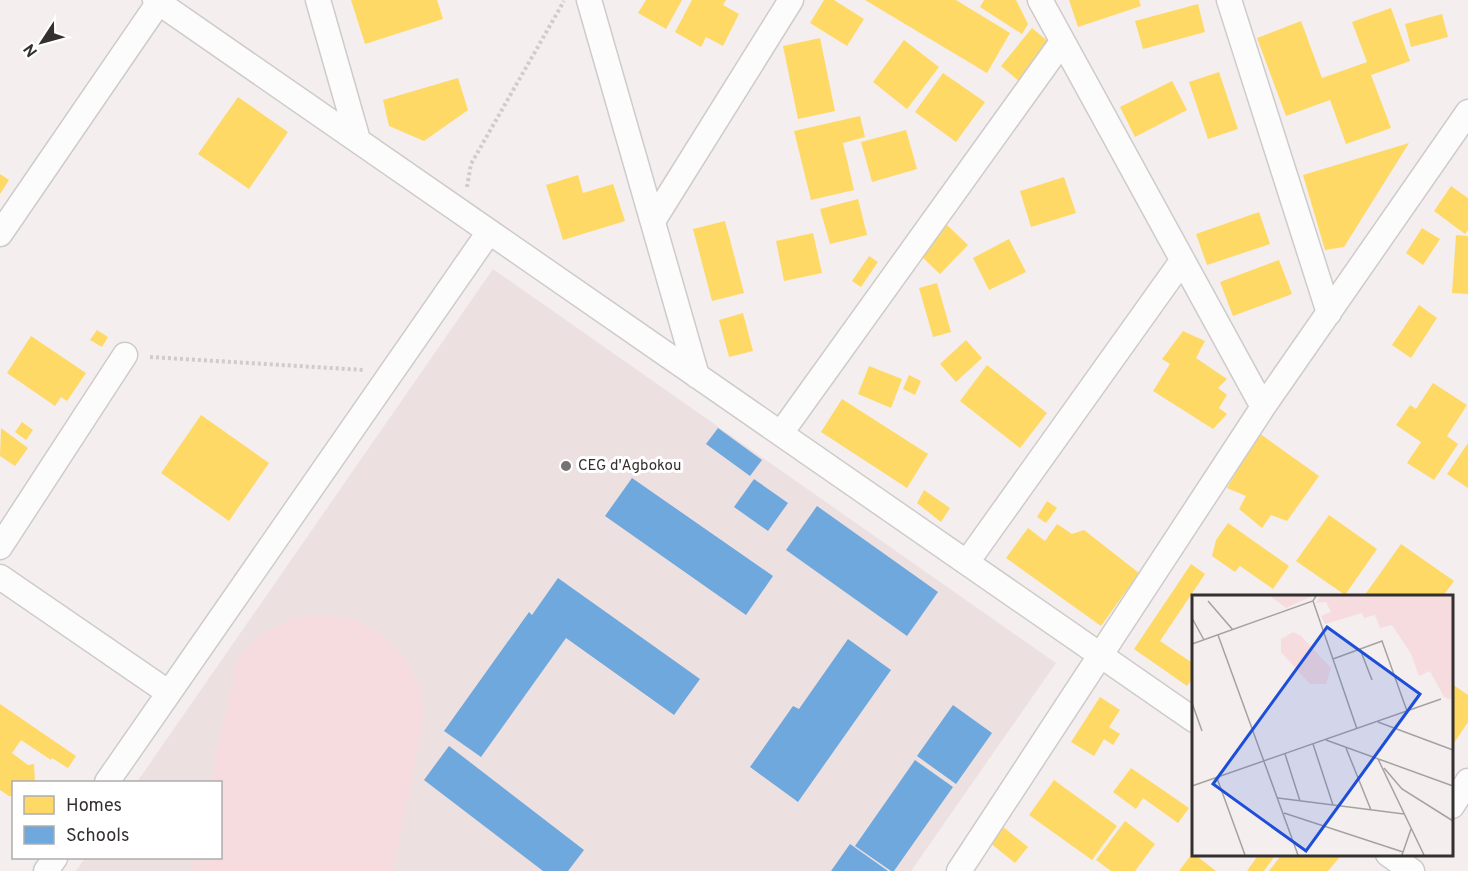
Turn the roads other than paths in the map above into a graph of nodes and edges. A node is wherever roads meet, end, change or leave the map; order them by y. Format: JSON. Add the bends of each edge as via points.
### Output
{"nodes":[{"id":1,"x":318,"y":0,"type":"edge"},
{"id":2,"x":589,"y":0,"type":"edge"},
{"id":3,"x":791,"y":0,"type":"edge"},
{"id":4,"x":1040,"y":0,"type":"edge"},
{"id":5,"x":1229,"y":0,"type":"edge"},
{"id":6,"x":157,"y":1,"type":"edge"},
{"id":7,"x":1062,"y":42,"type":"junction"},
{"id":8,"x":1468,"y":112,"type":"edge"},
{"id":9,"x":357,"y":140,"type":"junction"},
{"id":10,"x":653,"y":221,"type":"junction"},
{"id":11,"x":489,"y":232,"type":"junction"},
{"id":12,"x":0,"y":234,"type":"edge"},
{"id":13,"x":1182,"y":261,"type":"junction"},
{"id":14,"x":1329,"y":313,"type":"junction"},
{"id":15,"x":125,"y":355,"type":"road end"},
{"id":16,"x":698,"y":376,"type":"junction"},
{"id":17,"x":1263,"y":407,"type":"junction"},
{"id":18,"x":781,"y":433,"type":"junction"},
{"id":19,"x":0,"y":547,"type":"edge"},
{"id":20,"x":967,"y":562,"type":"junction"},
{"id":21,"x":0,"y":577,"type":"edge"},
{"id":22,"x":1102,"y":656,"type":"junction"},
{"id":23,"x":169,"y":693,"type":"junction"},
{"id":24,"x":1192,"y":719,"type":"edge"},
{"id":25,"x":108,"y":781,"type":"edge"},
{"id":26,"x":1468,"y":781,"type":"edge"},
{"id":27,"x":1453,"y":804,"type":"edge"},
{"id":28,"x":1390,"y":856,"type":"edge"},
{"id":29,"x":1413,"y":865,"type":"edge"},
{"id":30,"x":959,"y":871,"type":"edge"}],
"edges":[{"from":1,"to":9,"type":"street"},
{"from":2,"to":10,"type":"street"},
{"from":3,"to":10,"type":"street"},
{"from":4,"to":7,"type":"street"},
{"from":5,"to":14,"type":"street"},
{"from":6,"to":9,"type":"street"},
{"from":6,"to":12,"type":"street"},
{"from":7,"to":13,"type":"street"},
{"from":7,"to":18,"type":"street"},
{"from":8,"to":14,"type":"street"},
{"from":9,"to":11,"type":"street"},
{"from":10,"to":16,"type":"street"},
{"from":11,"to":16,"type":"street"},
{"from":11,"to":23,"type":"street"},
{"from":13,"to":17,"type":"street"},
{"from":13,"to":20,"type":"street"},
{"from":14,"to":17,"type":"street"},
{"from":15,"to":19,"type":"street"},
{"from":16,"to":18,"type":"street"},
{"from":17,"to":22,"type":"street"},
{"from":18,"to":20,"type":"street"},
{"from":20,"to":22,"type":"street"},
{"from":21,"to":23,"type":"street"},
{"from":22,"to":24,"type":"street"},
{"from":22,"to":30,"type":"street"},
{"from":23,"to":25,"type":"street"},
{"from":26,"to":27,"type":"street"},
{"from":28,"to":29,"type":"street"}]}
